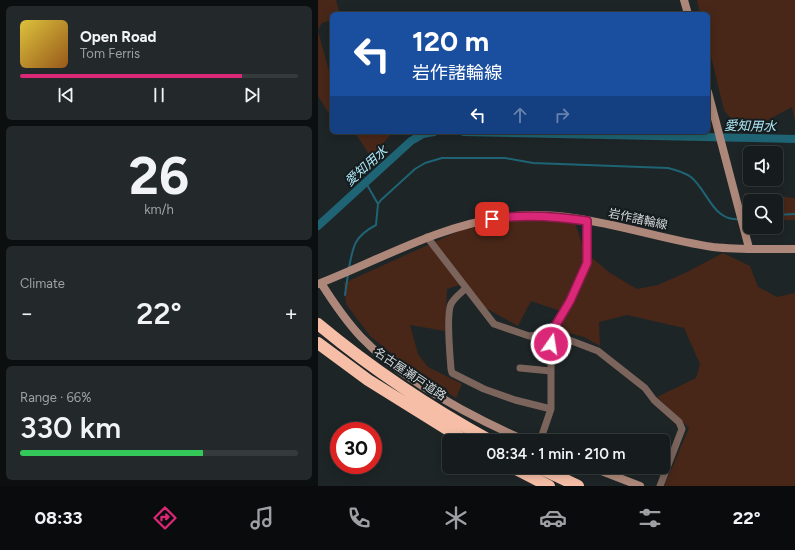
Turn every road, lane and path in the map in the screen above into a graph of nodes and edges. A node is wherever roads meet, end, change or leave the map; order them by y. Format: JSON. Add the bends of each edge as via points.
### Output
{"nodes":[{"id":1,"x":684,"y":0,"type":"edge"},
{"id":2,"x":687,"y":12,"type":"edge"},
{"id":3,"x":710,"y":100,"type":"edge"},
{"id":4,"x":587,"y":221,"type":"junction"},
{"id":5,"x":427,"y":237,"type":"junction"},
{"id":6,"x":749,"y":248,"type":"junction"},
{"id":7,"x":795,"y":249,"type":"edge"},
{"id":8,"x":319,"y":284,"type":"edge"},
{"id":9,"x":466,"y":288,"type":"junction"},
{"id":10,"x":318,"y":324,"type":"edge"},
{"id":11,"x":551,"y":333,"type":"junction"},
{"id":12,"x":318,"y":343,"type":"edge"},
{"id":13,"x":520,"y":368,"type":"dead end"},
{"id":14,"x":551,"y":371,"type":"junction"},
{"id":15,"x":551,"y":409,"type":"junction"},
{"id":16,"x":455,"y":434,"type":"edge"},
{"id":17,"x":479,"y":434,"type":"edge"},
{"id":18,"x":510,"y":434,"type":"edge"},
{"id":19,"x":542,"y":434,"type":"edge"},
{"id":20,"x":526,"y":474,"type":"edge"},
{"id":21,"x":553,"y":474,"type":"edge"},
{"id":22,"x":609,"y":474,"type":"edge"},
{"id":23,"x":549,"y":486,"type":"edge"},
{"id":24,"x":578,"y":486,"type":"edge"},
{"id":25,"x":640,"y":486,"type":"edge"},
{"id":26,"x":660,"y":486,"type":"edge"}],
"edges":[{"from":1,"to":2,"type":"main road"},
{"from":3,"to":6,"type":"main road"},
{"from":4,"to":5,"type":"main road","name":"岩作諸輪線","via":[[547,216],[506,216],[459,226]]},
{"from":4,"to":6,"type":"main road","name":"岩作諸輪線","via":[[715,247]]},
{"from":4,"to":11,"type":"street","via":[[587,263],[570,301]]},
{"from":5,"to":8,"type":"main road","name":"岩作諸輪線"},
{"from":5,"to":9,"type":"street"},
{"from":6,"to":7,"type":"main road","name":"岩作諸輪線"},
{"from":8,"to":18,"type":"main road","name":"岩作諸輪線","via":[[362,337],[396,367],[446,401]]},
{"from":9,"to":11,"type":"street","via":[[494,324],[529,336]]},
{"from":9,"to":15,"type":"street","via":[[450,307],[452,373],[484,389]]},
{"from":10,"to":17,"type":"highway","name":"名古屋瀬戸道路","via":[[374,369]]},
{"from":11,"to":14,"type":"street"},
{"from":11,"to":26,"type":"street","via":[[598,351],[645,388],[654,400],[679,422],[682,429]]},
{"from":12,"to":16,"type":"highway","via":[[368,380]]},
{"from":13,"to":14,"type":"street"},
{"from":14,"to":15,"type":"street"},
{"from":15,"to":19,"type":"street"},
{"from":20,"to":23,"type":"highway"},
{"from":21,"to":24,"type":"highway"},
{"from":22,"to":25,"type":"main road"}]}
